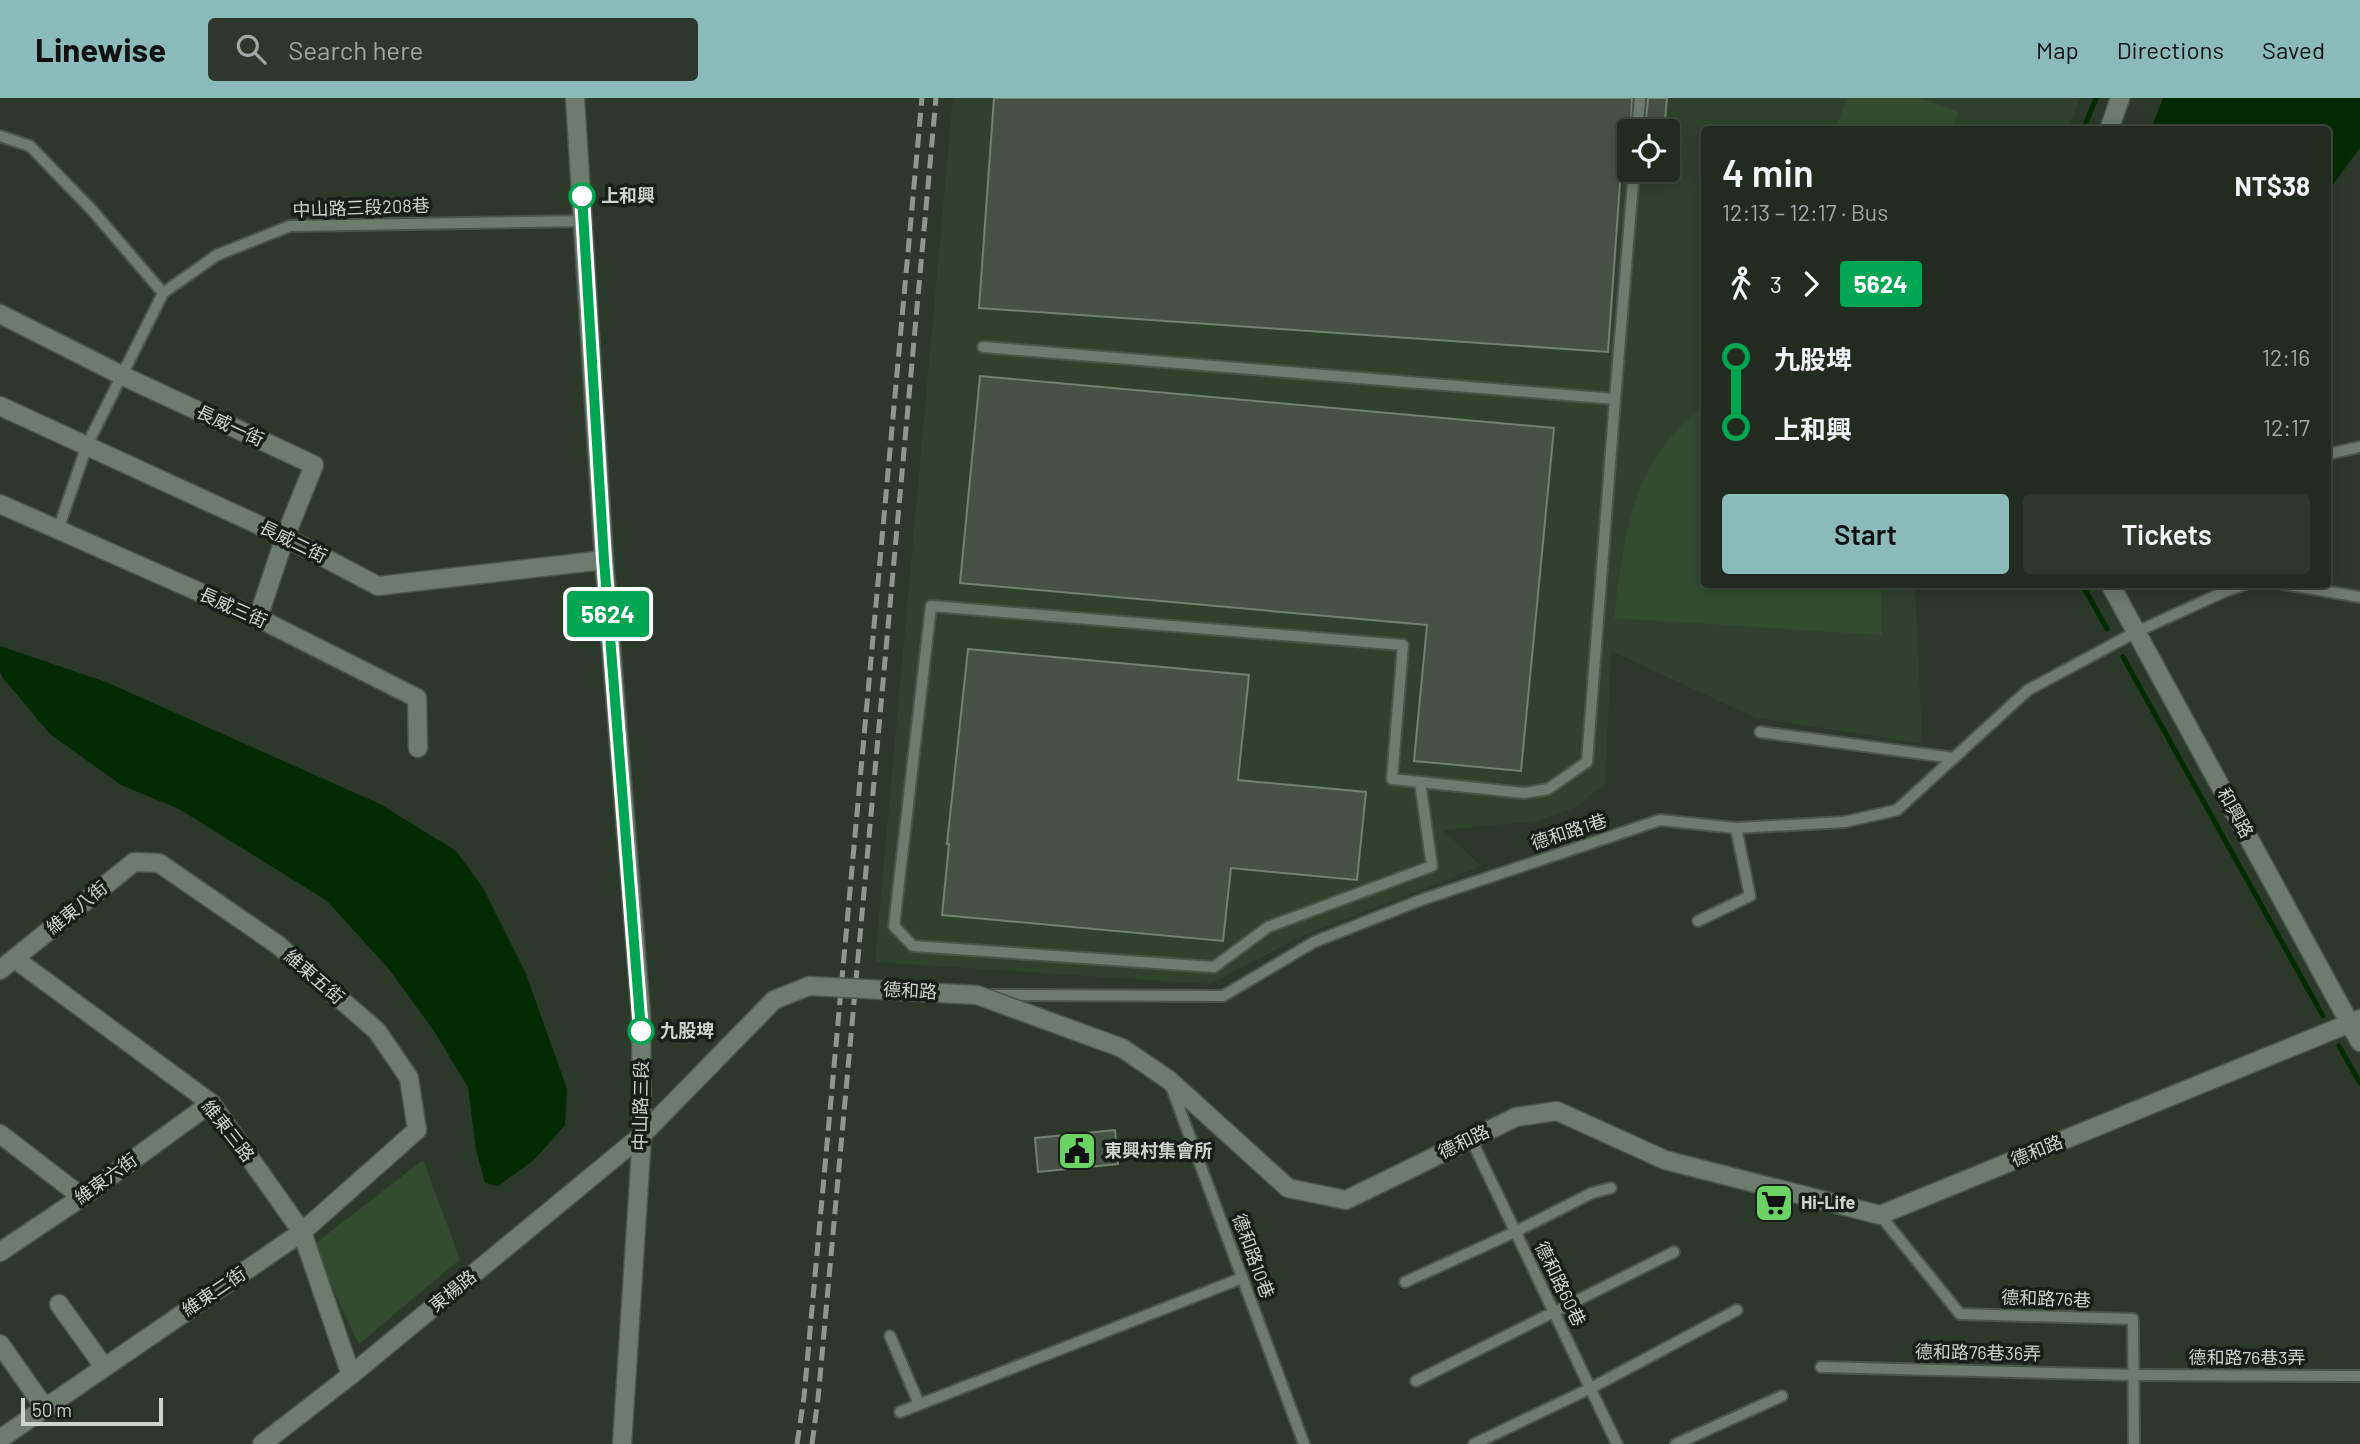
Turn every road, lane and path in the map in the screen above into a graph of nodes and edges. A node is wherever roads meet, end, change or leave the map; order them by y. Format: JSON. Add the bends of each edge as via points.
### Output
{"nodes":[{"id":1,"x":575,"y":98,"type":"edge"},
{"id":2,"x":1640,"y":98,"type":"edge"},
{"id":3,"x":2120,"y":98,"type":"edge"},
{"id":4,"x":1638,"y":119,"type":"edge"},
{"id":5,"x":2110,"y":126,"type":"edge"},
{"id":6,"x":0,"y":136,"type":"edge"},
{"id":7,"x":1633,"y":182,"type":"edge"},
{"id":8,"x":584,"y":221,"type":"junction"},
{"id":9,"x":163,"y":293,"type":"junction"},
{"id":10,"x":0,"y":314,"type":"edge"},
{"id":11,"x":984,"y":347,"type":"dead end"},
{"id":12,"x":121,"y":375,"type":"junction"},
{"id":13,"x":1615,"y":399,"type":"junction"},
{"id":14,"x":0,"y":406,"type":"edge"},
{"id":15,"x":86,"y":445,"type":"junction"},
{"id":16,"x":2360,"y":447,"type":"edge"},
{"id":17,"x":2331,"y":453,"type":"edge"},
{"id":18,"x":0,"y":504,"type":"edge"},
{"id":19,"x":58,"y":530,"type":"junction"},
{"id":20,"x":285,"y":537,"type":"junction"},
{"id":21,"x":604,"y":560,"type":"junction"},
{"id":22,"x":2112,"y":588,"type":"edge"},
{"id":23,"x":2235,"y":588,"type":"edge"},
{"id":24,"x":2307,"y":588,"type":"edge"},
{"id":25,"x":2360,"y":597,"type":"edge"},
{"id":26,"x":258,"y":618,"type":"junction"},
{"id":27,"x":2136,"y":632,"type":"junction"},
{"id":28,"x":1760,"y":732,"type":"dead end"},
{"id":29,"x":418,"y":748,"type":"dead end"},
{"id":30,"x":1954,"y":758,"type":"junction"},
{"id":31,"x":1420,"y":782,"type":"junction"},
{"id":32,"x":1736,"y":828,"type":"junction"},
{"id":33,"x":159,"y":863,"type":"joint"},
{"id":34,"x":1698,"y":921,"type":"dead end"},
{"id":35,"x":8,"y":964,"type":"edge"},
{"id":36,"x":976,"y":995,"type":"junction"},
{"id":37,"x":2355,"y":1021,"type":"edge"},
{"id":38,"x":2360,"y":1042,"type":"edge"},
{"id":39,"x":1169,"y":1080,"type":"junction"},
{"id":40,"x":211,"y":1103,"type":"junction"},
{"id":41,"x":416,"y":1130,"type":"joint"},
{"id":42,"x":0,"y":1134,"type":"edge"},
{"id":43,"x":642,"y":1135,"type":"junction"},
{"id":44,"x":1471,"y":1139,"type":"junction"},
{"id":45,"x":1611,"y":1188,"type":"dead end"},
{"id":46,"x":82,"y":1197,"type":"junction"},
{"id":47,"x":1880,"y":1215,"type":"junction"},
{"id":48,"x":302,"y":1232,"type":"junction"},
{"id":49,"x":1516,"y":1232,"type":"junction"},
{"id":50,"x":0,"y":1252,"type":"edge"},
{"id":51,"x":1674,"y":1252,"type":"dead end"},
{"id":52,"x":1242,"y":1278,"type":"junction"},
{"id":53,"x":1405,"y":1282,"type":"dead end"},
{"id":54,"x":59,"y":1304,"type":"dead end"},
{"id":55,"x":1737,"y":1310,"type":"dead end"},
{"id":56,"x":1553,"y":1311,"type":"junction"},
{"id":57,"x":890,"y":1336,"type":"dead end"},
{"id":58,"x":0,"y":1344,"type":"edge"},
{"id":59,"x":104,"y":1367,"type":"junction"},
{"id":60,"x":1821,"y":1367,"type":"dead end"},
{"id":61,"x":351,"y":1375,"type":"junction"},
{"id":62,"x":2134,"y":1375,"type":"junction"},
{"id":63,"x":2360,"y":1376,"type":"edge"},
{"id":64,"x":1416,"y":1381,"type":"dead end"},
{"id":65,"x":1591,"y":1388,"type":"junction"},
{"id":66,"x":1782,"y":1396,"type":"dead end"},
{"id":67,"x":919,"y":1404,"type":"junction"},
{"id":68,"x":45,"y":1408,"type":"junction"},
{"id":69,"x":900,"y":1412,"type":"dead end"},
{"id":70,"x":0,"y":1439,"type":"edge"},
{"id":71,"x":262,"y":1444,"type":"edge"},
{"id":72,"x":622,"y":1444,"type":"edge"},
{"id":73,"x":1304,"y":1444,"type":"edge"},
{"id":74,"x":1474,"y":1444,"type":"edge"},
{"id":75,"x":1618,"y":1444,"type":"edge"},
{"id":76,"x":1676,"y":1444,"type":"edge"},
{"id":77,"x":2134,"y":1444,"type":"edge"}],
"edges":[{"from":1,"to":8,"type":"street","name":"中山路三段"},
{"from":2,"to":4,"type":"lane"},
{"from":3,"to":5,"type":"street"},
{"from":6,"to":9,"type":"lane","via":[[30,146]]},
{"from":7,"to":13,"type":"lane"},
{"from":8,"to":9,"type":"lane","name":"中山路三段208巷","via":[[290,226],[217,255]]},
{"from":8,"to":21,"type":"street","name":"中山路三段"},
{"from":9,"to":12,"type":"lane","name":"中山路三段208巷"},
{"from":10,"to":12,"type":"street","name":"長威一街"},
{"from":11,"to":13,"type":"lane"},
{"from":12,"to":15,"type":"lane","name":"中山路三段208巷"},
{"from":12,"to":20,"type":"street","name":"長威一街","via":[[314,465]]},
{"from":13,"to":31,"type":"lane","via":[[1587,762],[1548,789],[1524,793]]},
{"from":14,"to":15,"type":"street","name":"長威二街"},
{"from":15,"to":19,"type":"lane","name":"中山路三段208巷"},
{"from":15,"to":20,"type":"street","name":"長威二街"},
{"from":16,"to":17,"type":"lane"},
{"from":18,"to":19,"type":"street","name":"長威三街"},
{"from":19,"to":26,"type":"street","name":"長威三街"},
{"from":20,"to":21,"type":"street","name":"長威二街","via":[[378,586]]},
{"from":20,"to":26,"type":"street","name":"長威一街"},
{"from":21,"to":43,"type":"street","name":"中山路三段","via":[[641,1015]]},
{"from":22,"to":27,"type":"street","name":"和興路"},
{"from":23,"to":27,"type":"lane","name":"德和路1巷"},
{"from":24,"to":25,"type":"lane"},
{"from":26,"to":29,"type":"street","name":"長威三街","via":[[417,698]]},
{"from":27,"to":30,"type":"lane","name":"德和路1巷","via":[[2028,690]]},
{"from":27,"to":37,"type":"street","name":"和興路"},
{"from":28,"to":30,"type":"lane"},
{"from":30,"to":32,"type":"lane","name":"德和路1巷","via":[[1897,810],[1844,822]]},
{"from":31,"to":31,"type":"lane","via":[[1392,779],[1403,645],[931,606],[894,926],[913,946],[1214,967],[1268,927],[1432,866]]},
{"from":32,"to":34,"type":"lane","via":[[1750,896]]},
{"from":32,"to":36,"type":"lane","name":"德和路1巷","via":[[1660,820],[1421,900],[1314,942],[1223,996]]},
{"from":33,"to":35,"type":"street","name":"維東八街","via":[[134,862]]},
{"from":33,"to":41,"type":"street","name":"維東五街","via":[[278,945],[377,1031],[409,1078]]},
{"from":35,"to":40,"type":"street","name":"維東三路"},
{"from":36,"to":39,"type":"street","name":"德和路","bridge":true,"via":[[1122,1048]]},
{"from":36,"to":43,"type":"street","name":"德和路","bridge":true,"via":[[808,986],[774,1000]]},
{"from":37,"to":38,"type":"street","name":"和興路"},
{"from":37,"to":47,"type":"street","name":"德和路"},
{"from":39,"to":44,"type":"street","name":"德和路","via":[[1287,1188],[1334,1198],[1346,1200]]},
{"from":39,"to":52,"type":"lane","name":"德和路10巷"},
{"from":40,"to":46,"type":"street","name":"維東六街"},
{"from":40,"to":48,"type":"street","name":"維東三路"},
{"from":41,"to":48,"type":"street","name":"維東二街"},
{"from":42,"to":46,"type":"street"},
{"from":43,"to":61,"type":"street","name":"東楊路"},
{"from":43,"to":72,"type":"street","name":"中山路三段"},
{"from":44,"to":47,"type":"street","name":"德和路","via":[[1516,1117],[1558,1111],[1665,1160]]},
{"from":44,"to":49,"type":"lane","name":"德和路60巷"},
{"from":45,"to":49,"type":"lane"},
{"from":46,"to":50,"type":"street","name":"維東六街"},
{"from":47,"to":62,"type":"lane","name":"德和路76巷","via":[[1960,1314],[2133,1319]]},
{"from":48,"to":59,"type":"street","name":"維東二街"},
{"from":48,"to":61,"type":"street","name":"維東三路"},
{"from":49,"to":53,"type":"lane"},
{"from":49,"to":56,"type":"lane","name":"德和路60巷"},
{"from":51,"to":56,"type":"lane"},
{"from":52,"to":67,"type":"lane"},
{"from":52,"to":73,"type":"lane","name":"德和路10巷"},
{"from":54,"to":59,"type":"street"},
{"from":55,"to":65,"type":"lane"},
{"from":56,"to":64,"type":"lane"},
{"from":56,"to":65,"type":"lane","name":"德和路60巷"},
{"from":57,"to":67,"type":"lane"},
{"from":58,"to":68,"type":"street"},
{"from":59,"to":68,"type":"street","name":"維東二街"},
{"from":60,"to":62,"type":"lane","name":"德和路76巷36弄"},
{"from":61,"to":71,"type":"street","name":"東楊路"},
{"from":62,"to":63,"type":"lane","name":"德和路76巷3弄"},
{"from":62,"to":77,"type":"lane","name":"德和路76巷"},
{"from":65,"to":74,"type":"lane"},
{"from":65,"to":75,"type":"lane","name":"德和路60巷"},
{"from":66,"to":76,"type":"lane"},
{"from":67,"to":69,"type":"lane"},
{"from":68,"to":70,"type":"street","name":"維東二街"}]}
